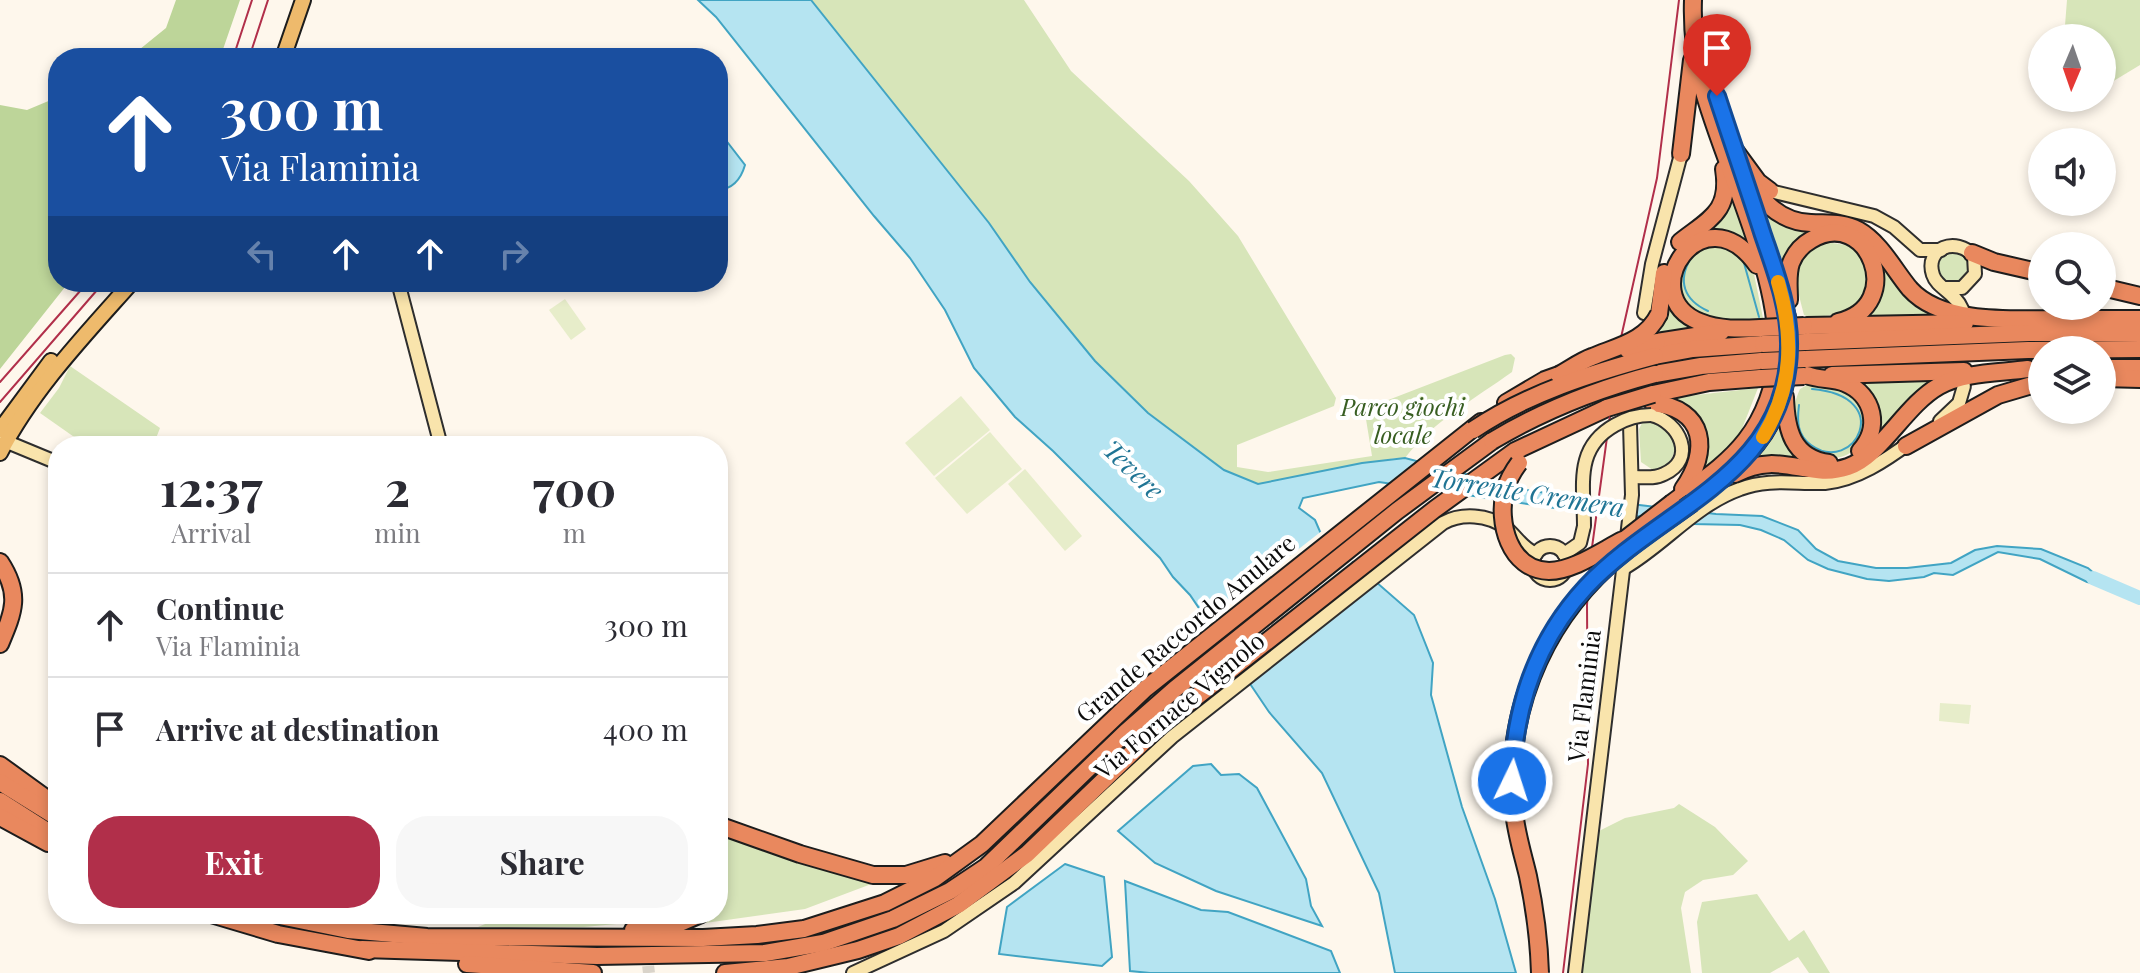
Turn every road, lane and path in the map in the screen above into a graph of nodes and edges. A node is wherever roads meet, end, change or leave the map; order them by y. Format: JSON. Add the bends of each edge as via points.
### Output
{"nodes":[{"id":1,"x":303,"y":0,"type":"edge"},
{"id":2,"x":312,"y":0,"type":"edge"},
{"id":3,"x":1693,"y":0,"type":"edge"},
{"id":4,"x":1704,"y":0,"type":"edge"},
{"id":5,"x":1694,"y":38,"type":"junction"},
{"id":6,"x":286,"y":48,"type":"edge"},
{"id":7,"x":297,"y":48,"type":"edge"},
{"id":8,"x":1729,"y":148,"type":"junction"},
{"id":9,"x":1681,"y":154,"type":"joint"},
{"id":10,"x":1742,"y":170,"type":"junction"},
{"id":11,"x":1770,"y":191,"type":"joint"},
{"id":12,"x":1941,"y":250,"type":"junction"},
{"id":13,"x":1972,"y":253,"type":"junction"},
{"id":14,"x":2028,"y":270,"type":"edge"},
{"id":15,"x":1967,"y":285,"type":"junction"},
{"id":16,"x":1946,"y":288,"type":"junction"},
{"id":17,"x":2116,"y":290,"type":"edge"},
{"id":18,"x":111,"y":292,"type":"edge"},
{"id":19,"x":123,"y":292,"type":"edge"},
{"id":20,"x":401,"y":292,"type":"edge"},
{"id":21,"x":2140,"y":296,"type":"edge"},
{"id":22,"x":1771,"y":299,"type":"junction"},
{"id":23,"x":1651,"y":313,"type":"junction"},
{"id":24,"x":2028,"y":318,"type":"edge"},
{"id":25,"x":2116,"y":319,"type":"edge"},
{"id":26,"x":2140,"y":319,"type":"edge"},
{"id":27,"x":2066,"y":320,"type":"edge"},
{"id":28,"x":1742,"y":329,"type":"junction"},
{"id":29,"x":2140,"y":333,"type":"edge"},
{"id":30,"x":1768,"y":341,"type":"junction"},
{"id":31,"x":1656,"y":349,"type":"junction"},
{"id":32,"x":2140,"y":349,"type":"edge"},
{"id":33,"x":1805,"y":351,"type":"junction"},
{"id":34,"x":2028,"y":367,"type":"edge"},
{"id":35,"x":2116,"y":368,"type":"edge"},
{"id":36,"x":2140,"y":368,"type":"edge"},
{"id":37,"x":2028,"y":369,"type":"edge"},
{"id":38,"x":1559,"y":375,"type":"junction"},
{"id":39,"x":2116,"y":378,"type":"edge"},
{"id":40,"x":2140,"y":379,"type":"edge"},
{"id":41,"x":1785,"y":386,"type":"junction"},
{"id":42,"x":1964,"y":386,"type":"dead end"},
{"id":43,"x":2028,"y":386,"type":"edge"},
{"id":44,"x":1652,"y":404,"type":"junction"},
{"id":45,"x":1630,"y":424,"type":"dead end"},
{"id":46,"x":1561,"y":427,"type":"junction"},
{"id":47,"x":1473,"y":430,"type":"junction"},
{"id":48,"x":438,"y":436,"type":"edge"},
{"id":49,"x":2,"y":441,"type":"edge"},
{"id":50,"x":1906,"y":446,"type":"junction"},
{"id":51,"x":48,"y":459,"type":"edge"},
{"id":52,"x":1633,"y":477,"type":"junction"},
{"id":53,"x":1713,"y":487,"type":"junction"},
{"id":54,"x":1679,"y":503,"type":"junction"},
{"id":55,"x":1625,"y":534,"type":"junction"},
{"id":56,"x":1536,"y":554,"type":"junction"},
{"id":57,"x":1564,"y":554,"type":"junction"},
{"id":58,"x":0,"y":562,"type":"edge"},
{"id":59,"x":1624,"y":568,"type":"junction"},
{"id":60,"x":0,"y":578,"type":"edge"},
{"id":61,"x":0,"y":629,"type":"edge"},
{"id":62,"x":0,"y":644,"type":"edge"},
{"id":63,"x":1167,"y":730,"type":"junction"},
{"id":64,"x":0,"y":756,"type":"edge"},
{"id":65,"x":0,"y":765,"type":"edge"},
{"id":66,"x":0,"y":782,"type":"edge"},
{"id":67,"x":31,"y":787,"type":"junction"},
{"id":68,"x":48,"y":800,"type":"edge"},
{"id":69,"x":0,"y":801,"type":"edge"},
{"id":70,"x":48,"y":812,"type":"edge"},
{"id":71,"x":0,"y":820,"type":"edge"},
{"id":72,"x":728,"y":829,"type":"edge"},
{"id":73,"x":48,"y":832,"type":"edge"},
{"id":74,"x":48,"y":842,"type":"edge"},
{"id":75,"x":982,"y":844,"type":"junction"},
{"id":76,"x":247,"y":924,"type":"edge"},
{"id":77,"x":317,"y":924,"type":"edge"},
{"id":78,"x":674,"y":924,"type":"edge"},
{"id":79,"x":899,"y":936,"type":"junction"},
{"id":80,"x":576,"y":939,"type":"junction"},
{"id":81,"x":362,"y":949,"type":"junction"},
{"id":82,"x":593,"y":973,"type":"edge"},
{"id":83,"x":725,"y":973,"type":"edge"},
{"id":84,"x":807,"y":973,"type":"edge"},
{"id":85,"x":853,"y":973,"type":"edge"},
{"id":86,"x":1530,"y":973,"type":"edge"},
{"id":87,"x":1540,"y":973,"type":"edge"},
{"id":88,"x":1575,"y":973,"type":"edge"}],
"edges":[{"from":1,"to":6,"type":"main road"},
{"from":2,"to":7,"type":"main road"},
{"from":3,"to":5,"type":"highway"},
{"from":4,"to":8,"type":"highway","via":[[1708,67]]},
{"from":5,"to":8,"type":"highway","via":[[1702,85]]},
{"from":5,"to":9,"type":"highway"},
{"from":8,"to":10,"type":"highway"},
{"from":8,"to":11,"type":"highway"},
{"from":8,"to":22,"type":"highway"},
{"from":8,"to":23,"type":"highway","via":[[1723,203],[1713,219],[1678,244]]},
{"from":9,"to":23,"type":"street","via":[[1652,264]]},
{"from":10,"to":24,"type":"highway","via":[[1759,197],[1781,215],[1806,223],[1842,224],[1868,236],[1909,288],[1931,306],[1966,316]]},
{"from":10,"to":30,"type":"highway","via":[[1774,268]]},
{"from":11,"to":12,"type":"street","via":[[1874,216],[1922,250]]},
{"from":12,"to":13,"type":"street","via":[[1955,245]]},
{"from":12,"to":16,"type":"street","via":[[1932,271]]},
{"from":13,"to":14,"type":"highway"},
{"from":13,"to":15,"type":"street","via":[[1976,270]]},
{"from":15,"to":16,"type":"street"},
{"from":15,"to":16,"type":"street","via":[[1962,309]]},
{"from":17,"to":21,"type":"highway"},
{"from":18,"to":49,"type":"main road","via":[[51,361]]},
{"from":19,"to":49,"type":"main road"},
{"from":20,"to":48,"type":"street"},
{"from":22,"to":28,"type":"highway","via":[[1757,265],[1732,241],[1707,239],[1684,252],[1672,279],[1681,309],[1703,323]]},
{"from":22,"to":30,"type":"highway"},
{"from":23,"to":38,"type":"highway","bridge":true,"via":[[1649,329],[1638,338]]},
{"from":25,"to":26,"type":"highway"},
{"from":27,"to":33,"type":"highway"},
{"from":28,"to":30,"type":"highway"},
{"from":28,"to":31,"type":"highway"},
{"from":29,"to":33,"type":"highway","name":"Grande Raccordo Anulare","via":[[2029,333]]},
{"from":30,"to":31,"type":"highway","name":"Grande Raccordo Anulare"},
{"from":30,"to":33,"type":"highway","bridge":true},
{"from":30,"to":33,"type":"highway","name":"Grande Raccordo Anulare","bridge":true},
{"from":30,"to":33,"type":"highway","via":[[1797,251],[1820,235],[1854,238],[1874,263],[1871,299]]},
{"from":30,"to":41,"type":"highway","via":[[1790,344]]},
{"from":30,"to":44,"type":"highway","name":"Grande Raccordo Anulare","via":[[1709,382]]},
{"from":30,"to":54,"type":"highway","via":[[1777,354],[1775,373],[1758,422],[1720,467]]},
{"from":30,"to":81,"type":"highway","name":"Grande Raccordo Anulare","bridge":true,"via":[[1701,366],[1602,389],[1492,441],[1152,709],[986,867],[909,912],[842,938],[785,951],[695,956]]},
{"from":31,"to":38,"type":"highway","bridge":true},
{"from":31,"to":47,"type":"highway","name":"Grande Raccordo Anulare","bridge":true,"via":[[1513,406]]},
{"from":32,"to":33,"type":"highway","name":"Grande Raccordo Anulare"},
{"from":33,"to":34,"type":"highway","name":"Grande Raccordo Anulare"},
{"from":33,"to":41,"type":"highway","via":[[1869,404],[1869,439],[1850,459],[1838,463],[1820,462],[1802,452],[1787,423]]},
{"from":35,"to":36,"type":"highway"},
{"from":37,"to":53,"type":"highway","via":[[1940,385],[1850,467],[1759,464]]},
{"from":38,"to":47,"type":"highway","bridge":true,"via":[[1505,404]]},
{"from":39,"to":40,"type":"highway"},
{"from":41,"to":53,"type":"highway","via":[[1762,438]]},
{"from":42,"to":50,"type":"street","via":[[1955,408]]},
{"from":43,"to":50,"type":"highway","via":[[1998,395]]},
{"from":44,"to":46,"type":"highway","name":"Grande Raccordo Anulare","bridge":true,"via":[[1607,408]]},
{"from":44,"to":52,"type":"street","via":[[1677,430],[1681,454],[1664,474]]},
{"from":44,"to":54,"type":"highway","via":[[1683,413],[1699,437],[1696,470]]},
{"from":44,"to":57,"type":"street","bridge":true,"via":[[1593,442],[1583,468],[1580,543]]},
{"from":45,"to":52,"type":"street","name":"Via Flaminia"},
{"from":46,"to":55,"type":"highway","bridge":true,"via":[[1527,454],[1507,483],[1503,514],[1511,547],[1525,564],[1548,571],[1571,566]]},
{"from":46,"to":63,"type":"highway","name":"Grande Raccordo Anulare","via":[[1479,476]]},
{"from":47,"to":75,"type":"highway","name":"Grande Raccordo Anulare","via":[[1145,689]]},
{"from":49,"to":51,"type":"street"},
{"from":50,"to":59,"type":"street","via":[[1845,479],[1780,481],[1735,490]]},
{"from":52,"to":55,"type":"street","name":"Via Flaminia"},
{"from":53,"to":54,"type":"highway"},
{"from":54,"to":55,"type":"highway","bridge":true},
{"from":54,"to":87,"type":"highway","bridge":true,"via":[[1586,588],[1553,632],[1524,695],[1512,781]]},
{"from":55,"to":59,"type":"street","name":"Via Flaminia"},
{"from":55,"to":86,"type":"highway","bridge":true,"via":[[1581,577],[1545,625],[1508,717],[1503,810]]},
{"from":56,"to":57,"type":"street","via":[[1549,546]]},
{"from":56,"to":57,"type":"street","via":[[1533,569],[1550,581],[1564,573]]},
{"from":56,"to":63,"type":"street","name":"Via Fornace Vignolo","via":[[1506,528],[1476,517],[1449,519]]},
{"from":58,"to":62,"type":"highway","via":[[15,601]]},
{"from":59,"to":88,"type":"street","name":"Via Flaminia"},
{"from":60,"to":61,"type":"highway","via":[[7,598]]},
{"from":63,"to":79,"type":"highway","name":"Grande Raccordo Anulare","via":[[997,879]]},
{"from":63,"to":85,"type":"street","name":"Via Fornace Vignolo","via":[[1030,870],[927,940]]},
{"from":64,"to":67,"type":"highway"},
{"from":65,"to":67,"type":"highway"},
{"from":66,"to":70,"type":"highway"},
{"from":67,"to":68,"type":"highway"},
{"from":69,"to":73,"type":"highway"},
{"from":71,"to":74,"type":"highway"},
{"from":72,"to":75,"type":"highway","via":[[881,876],[926,871]]},
{"from":75,"to":80,"type":"highway","name":"Grande Raccordo Anulare","via":[[919,887],[820,925],[744,937]]},
{"from":76,"to":81,"type":"highway","name":"Grande Raccordo Anulare"},
{"from":77,"to":80,"type":"highway","name":"Grande Raccordo Anulare","via":[[396,935]]},
{"from":78,"to":80,"type":"highway"},
{"from":79,"to":83,"type":"highway","name":"Grande Raccordo Anulare","via":[[804,964]]},
{"from":79,"to":84,"type":"highway"},
{"from":81,"to":82,"type":"highway","name":"Grande Raccordo Anulare","via":[[440,962]]}]}
